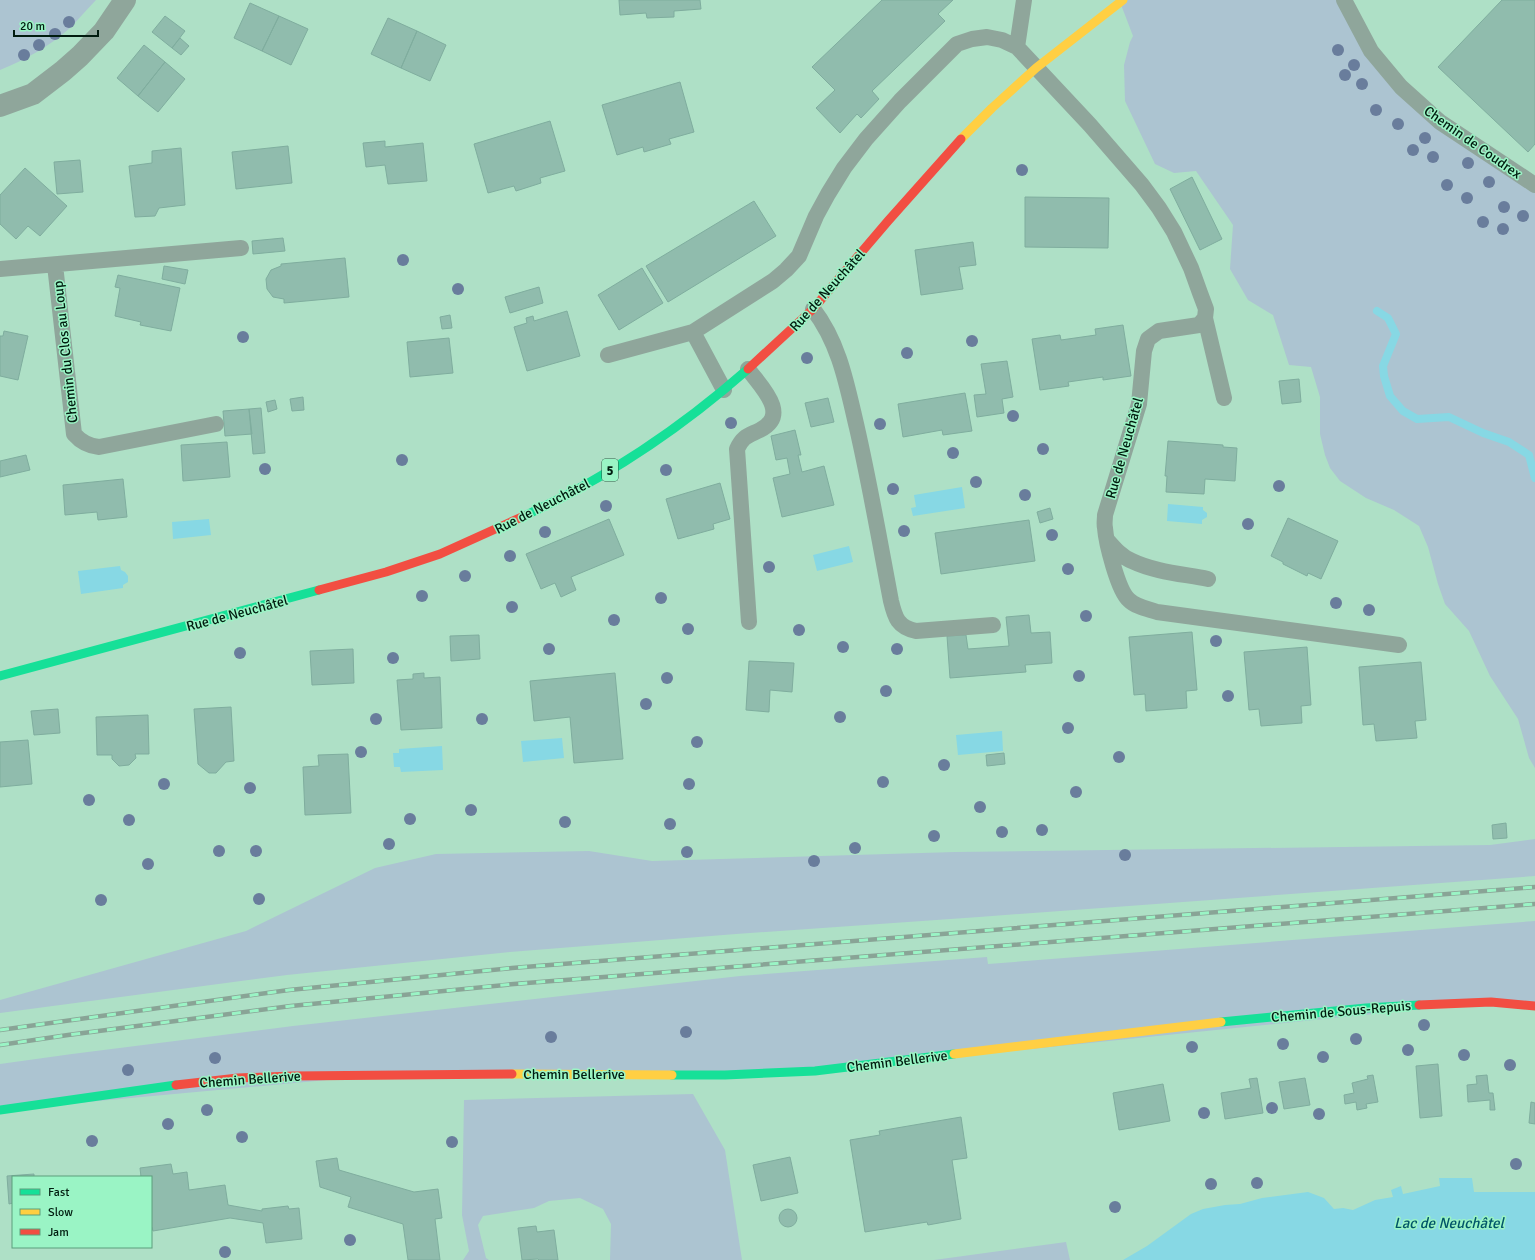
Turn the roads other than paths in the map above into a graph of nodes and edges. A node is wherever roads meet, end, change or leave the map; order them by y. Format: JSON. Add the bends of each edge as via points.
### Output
{"nodes":[{"id":1,"x":125,"y":0,"type":"edge"},
{"id":2,"x":1024,"y":0,"type":"edge"},
{"id":3,"x":1123,"y":0,"type":"edge"},
{"id":4,"x":1344,"y":0,"type":"edge"},
{"id":5,"x":1017,"y":47,"type":"junction"},
{"id":6,"x":1036,"y":68,"type":"junction"},
{"id":7,"x":0,"y":106,"type":"edge"},
{"id":8,"x":1535,"y":185,"type":"edge"},
{"id":9,"x":240,"y":248,"type":"dead end"},
{"id":10,"x":55,"y":265,"type":"junction"},
{"id":11,"x":0,"y":269,"type":"edge"},
{"id":12,"x":813,"y":309,"type":"junction"},
{"id":13,"x":1205,"y":318,"type":"junction"},
{"id":14,"x":693,"y":332,"type":"junction"},
{"id":15,"x":608,"y":355,"type":"dead end"},
{"id":16,"x":748,"y":369,"type":"junction"},
{"id":17,"x":724,"y":390,"type":"junction"},
{"id":18,"x":1224,"y":398,"type":"dead end"},
{"id":19,"x":216,"y":424,"type":"dead end"},
{"id":20,"x":1108,"y":541,"type":"junction"},
{"id":21,"x":1208,"y":579,"type":"dead end"},
{"id":22,"x":749,"y":622,"type":"dead end"},
{"id":23,"x":993,"y":625,"type":"dead end"},
{"id":24,"x":1399,"y":645,"type":"dead end"},
{"id":25,"x":0,"y":676,"type":"edge"},
{"id":26,"x":1535,"y":1006,"type":"edge"},
{"id":27,"x":1148,"y":1031,"type":"joint"},
{"id":28,"x":0,"y":1110,"type":"edge"}],
"edges":[{"from":1,"to":7,"type":"street","via":[[104,31],[63,71],[33,94]]},
{"from":2,"to":5,"type":"lane"},
{"from":3,"to":6,"type":"street","name":"Rue de Neuchâtel","number":"5"},
{"from":4,"to":8,"type":"lane","name":"Chemin de Coudrex","via":[[1371,51],[1401,87],[1440,122]]},
{"from":5,"to":6,"type":"lane"},
{"from":5,"to":14,"type":"lane","via":[[987,37],[957,44],[900,101],[848,162],[825,200],[799,256],[786,270],[754,293]]},
{"from":6,"to":12,"type":"street","name":"Rue de Neuchâtel","number":"5","via":[[945,156]]},
{"from":6,"to":13,"type":"lane","via":[[1142,185],[1159,208],[1191,268],[1206,309]]},
{"from":9,"to":10,"type":"lane","name":"Chemin du Clos au Loup"},
{"from":10,"to":11,"type":"lane","name":"Chemin du Clos au Loup"},
{"from":10,"to":19,"type":"lane","name":"Chemin du Clos au Loup","via":[[74,434],[81,442],[98,447]]},
{"from":12,"to":16,"type":"street","name":"Rue de Neuchâtel","number":"5"},
{"from":12,"to":23,"type":"lane","via":[[827,329],[844,371],[867,470],[891,601],[899,623],[906,629],[916,631]]},
{"from":13,"to":18,"type":"lane"},
{"from":13,"to":20,"type":"lane","name":"Rue de Neuchâtel","via":[[1199,325],[1159,330],[1148,339],[1144,351],[1139,404],[1105,515]]},
{"from":14,"to":15,"type":"lane"},
{"from":14,"to":17,"type":"lane"},
{"from":16,"to":17,"type":"street","name":"Rue de Neuchâtel","number":"5"},
{"from":16,"to":22,"type":"lane","via":[[775,409],[768,425],[744,437],[737,449]]},
{"from":17,"to":25,"type":"street","name":"Rue de Neuchâtel","number":"5","via":[[677,426],[616,467],[555,502],[440,554],[334,587]]},
{"from":20,"to":21,"type":"lane","via":[[1132,561],[1159,570]]},
{"from":20,"to":24,"type":"lane","name":"Rue de Neuchâtel","via":[[1122,590],[1129,600],[1141,607],[1157,612]]},
{"from":26,"to":27,"type":"street","name":"Chemin de Sous-Repuis","via":[[1471,1002],[1366,1008],[1252,1018]]},
{"from":27,"to":28,"type":"street","name":"Chemin Bellerive","via":[[815,1071],[725,1075],[442,1074],[254,1077],[181,1084]]}]}
